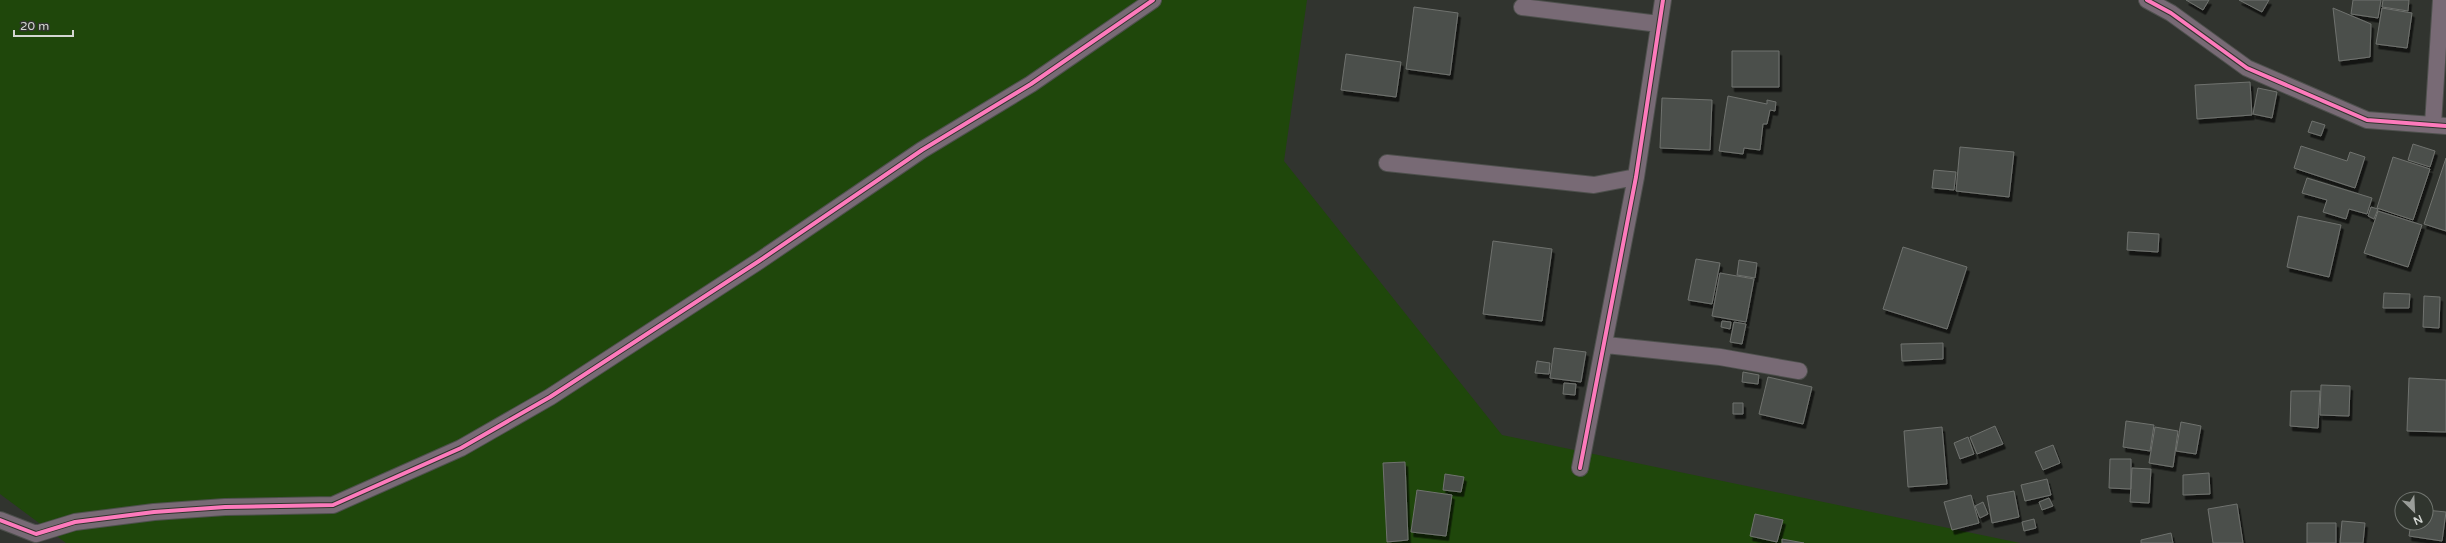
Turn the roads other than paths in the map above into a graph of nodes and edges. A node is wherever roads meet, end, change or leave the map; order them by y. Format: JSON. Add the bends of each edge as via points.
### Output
{"nodes":[{"id":1,"x":1153,"y":0,"type":"edge"},
{"id":2,"x":1663,"y":0,"type":"edge"},
{"id":3,"x":2147,"y":0,"type":"edge"},
{"id":4,"x":2441,"y":0,"type":"edge"},
{"id":5,"x":1522,"y":7,"type":"dead end"},
{"id":6,"x":1658,"y":24,"type":"junction"},
{"id":7,"x":2439,"y":125,"type":"edge"},
{"id":8,"x":1387,"y":163,"type":"dead end"},
{"id":9,"x":1636,"y":177,"type":"junction"},
{"id":10,"x":1606,"y":345,"type":"junction"},
{"id":11,"x":1799,"y":371,"type":"dead end"},
{"id":12,"x":1580,"y":468,"type":"dead end"},
{"id":13,"x":0,"y":520,"type":"edge"},
{"id":14,"x":37,"y":538,"type":"edge"}],
"edges":[{"from":1,"to":14,"type":"street","via":[[1031,84],[922,150],[759,261],[550,397],[462,448],[333,505],[224,507],[154,512],[75,522]]},
{"from":2,"to":6,"type":"street"},
{"from":3,"to":7,"type":"street","via":[[2171,13],[2247,68],[2367,120]]},
{"from":4,"to":7,"type":"street"},
{"from":5,"to":6,"type":"street"},
{"from":6,"to":9,"type":"street"},
{"from":8,"to":9,"type":"street","via":[[1594,185]]},
{"from":9,"to":10,"type":"street"},
{"from":10,"to":11,"type":"street","via":[[1720,357]]},
{"from":10,"to":12,"type":"street"},
{"from":13,"to":14,"type":"street"}]}
